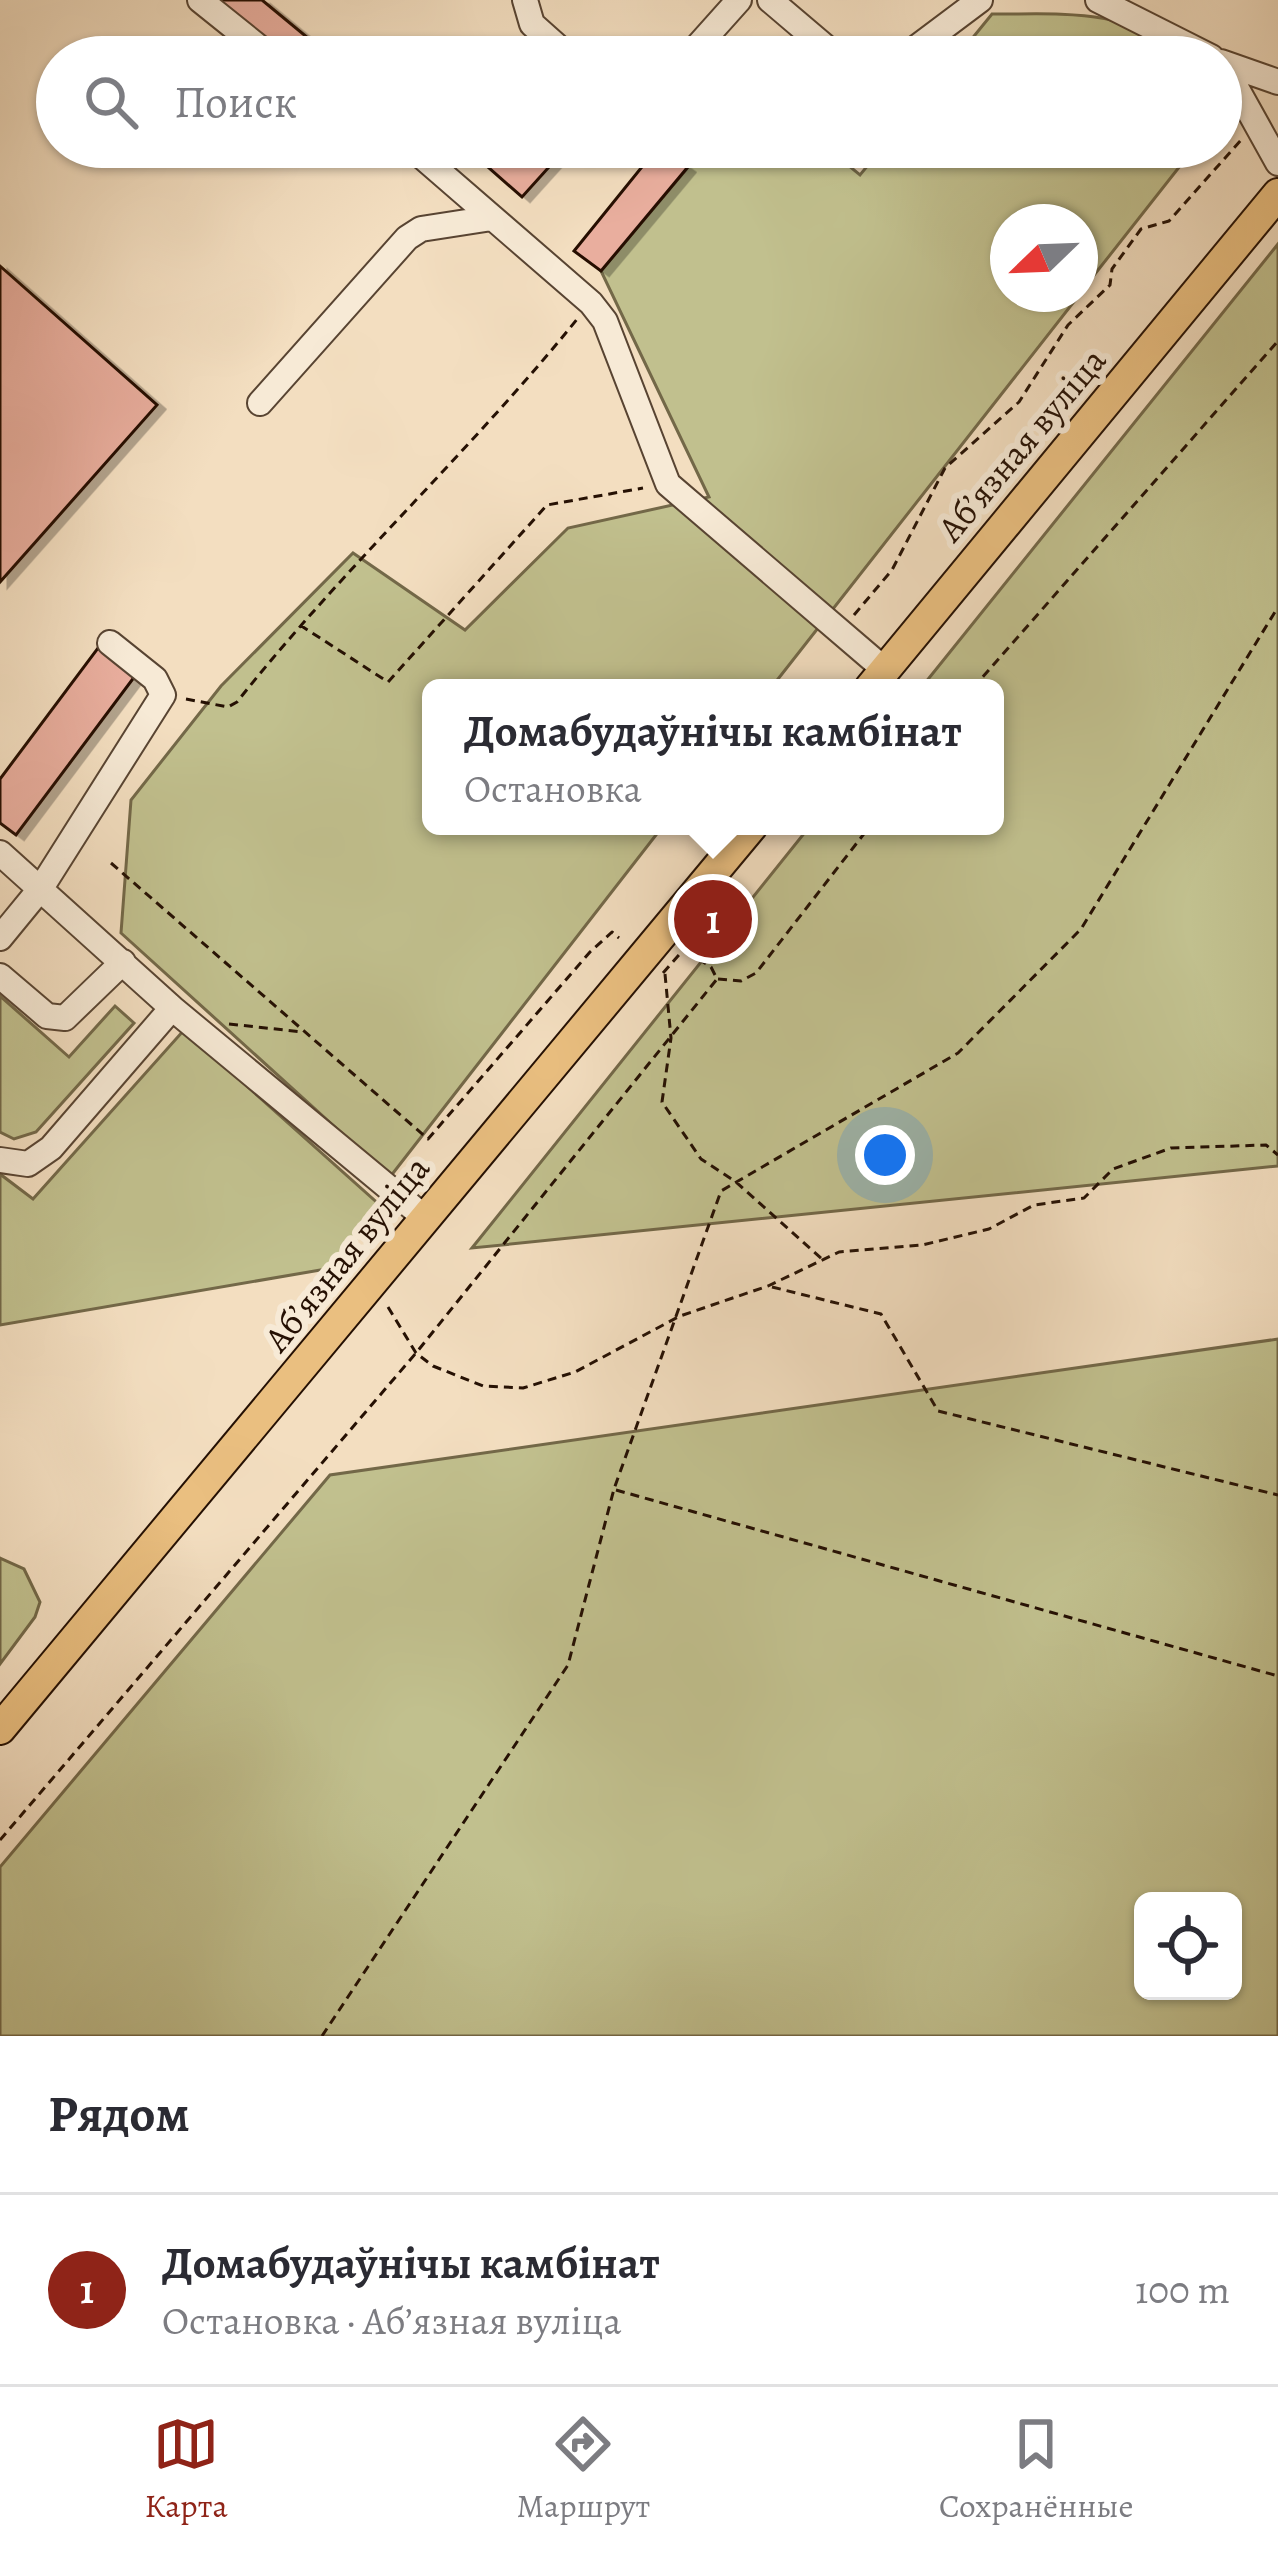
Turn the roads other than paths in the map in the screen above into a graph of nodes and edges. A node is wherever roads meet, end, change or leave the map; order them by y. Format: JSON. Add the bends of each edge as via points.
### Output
{"nodes":[{"id":1,"x":200,"y":0,"type":"edge"},
{"id":2,"x":525,"y":0,"type":"edge"},
{"id":3,"x":739,"y":0,"type":"edge"},
{"id":4,"x":770,"y":0,"type":"edge"},
{"id":5,"x":980,"y":0,"type":"edge"},
{"id":6,"x":1098,"y":0,"type":"edge"},
{"id":7,"x":245,"y":36,"type":"edge"},
{"id":8,"x":545,"y":36,"type":"edge"},
{"id":9,"x":707,"y":36,"type":"edge"},
{"id":10,"x":812,"y":36,"type":"edge"},
{"id":11,"x":932,"y":36,"type":"edge"},
{"id":12,"x":1169,"y":36,"type":"edge"},
{"id":13,"x":1242,"y":69,"type":"edge"},
{"id":14,"x":1278,"y":82,"type":"edge"},
{"id":15,"x":1242,"y":99,"type":"edge"},
{"id":16,"x":1278,"y":163,"type":"edge"},
{"id":17,"x":435,"y":168,"type":"edge"},
{"id":18,"x":1278,"y":194,"type":"edge"},
{"id":19,"x":492,"y":218,"type":"junction"},
{"id":20,"x":260,"y":403,"type":"dead end"},
{"id":21,"x":110,"y":643,"type":"dead end"},
{"id":22,"x":877,"y":679,"type":"edge"},
{"id":23,"x":744,"y":835,"type":"edge"},
{"id":24,"x":0,"y":853,"type":"edge"},
{"id":25,"x":40,"y":888,"type":"junction"},
{"id":26,"x":0,"y":938,"type":"edge"},
{"id":27,"x":123,"y":962,"type":"junction"},
{"id":28,"x":0,"y":976,"type":"edge"},
{"id":29,"x":179,"y":1013,"type":"junction"},
{"id":30,"x":0,"y":1160,"type":"edge"},
{"id":31,"x":424,"y":1217,"type":"junction"},
{"id":32,"x":0,"y":1729,"type":"edge"}],
"edges":[{"from":1,"to":7,"type":"lane"},
{"from":2,"to":8,"type":"lane"},
{"from":3,"to":9,"type":"lane"},
{"from":4,"to":10,"type":"lane"},
{"from":5,"to":11,"type":"lane"},
{"from":6,"to":12,"type":"lane"},
{"from":13,"to":14,"type":"lane"},
{"from":15,"to":16,"type":"lane"},
{"from":17,"to":19,"type":"lane"},
{"from":18,"to":22,"type":"main road","name":"Абʼязная вуліца"},
{"from":19,"to":20,"type":"lane","via":[[406,238]]},
{"from":19,"to":22,"type":"lane","via":[[591,303],[612,335],[668,484],[842,631]]},
{"from":21,"to":25,"type":"lane","via":[[163,695]]},
{"from":23,"to":31,"type":"main road","name":"Абʼязная вуліца"},
{"from":24,"to":25,"type":"lane"},
{"from":25,"to":26,"type":"lane"},
{"from":25,"to":27,"type":"lane"},
{"from":27,"to":28,"type":"lane","via":[[65,1018],[46,1016]]},
{"from":27,"to":29,"type":"lane"},
{"from":29,"to":30,"type":"lane","via":[[51,1148],[28,1164]]},
{"from":29,"to":31,"type":"lane"},
{"from":31,"to":32,"type":"main road","name":"Абʼязная вуліца"}]}
